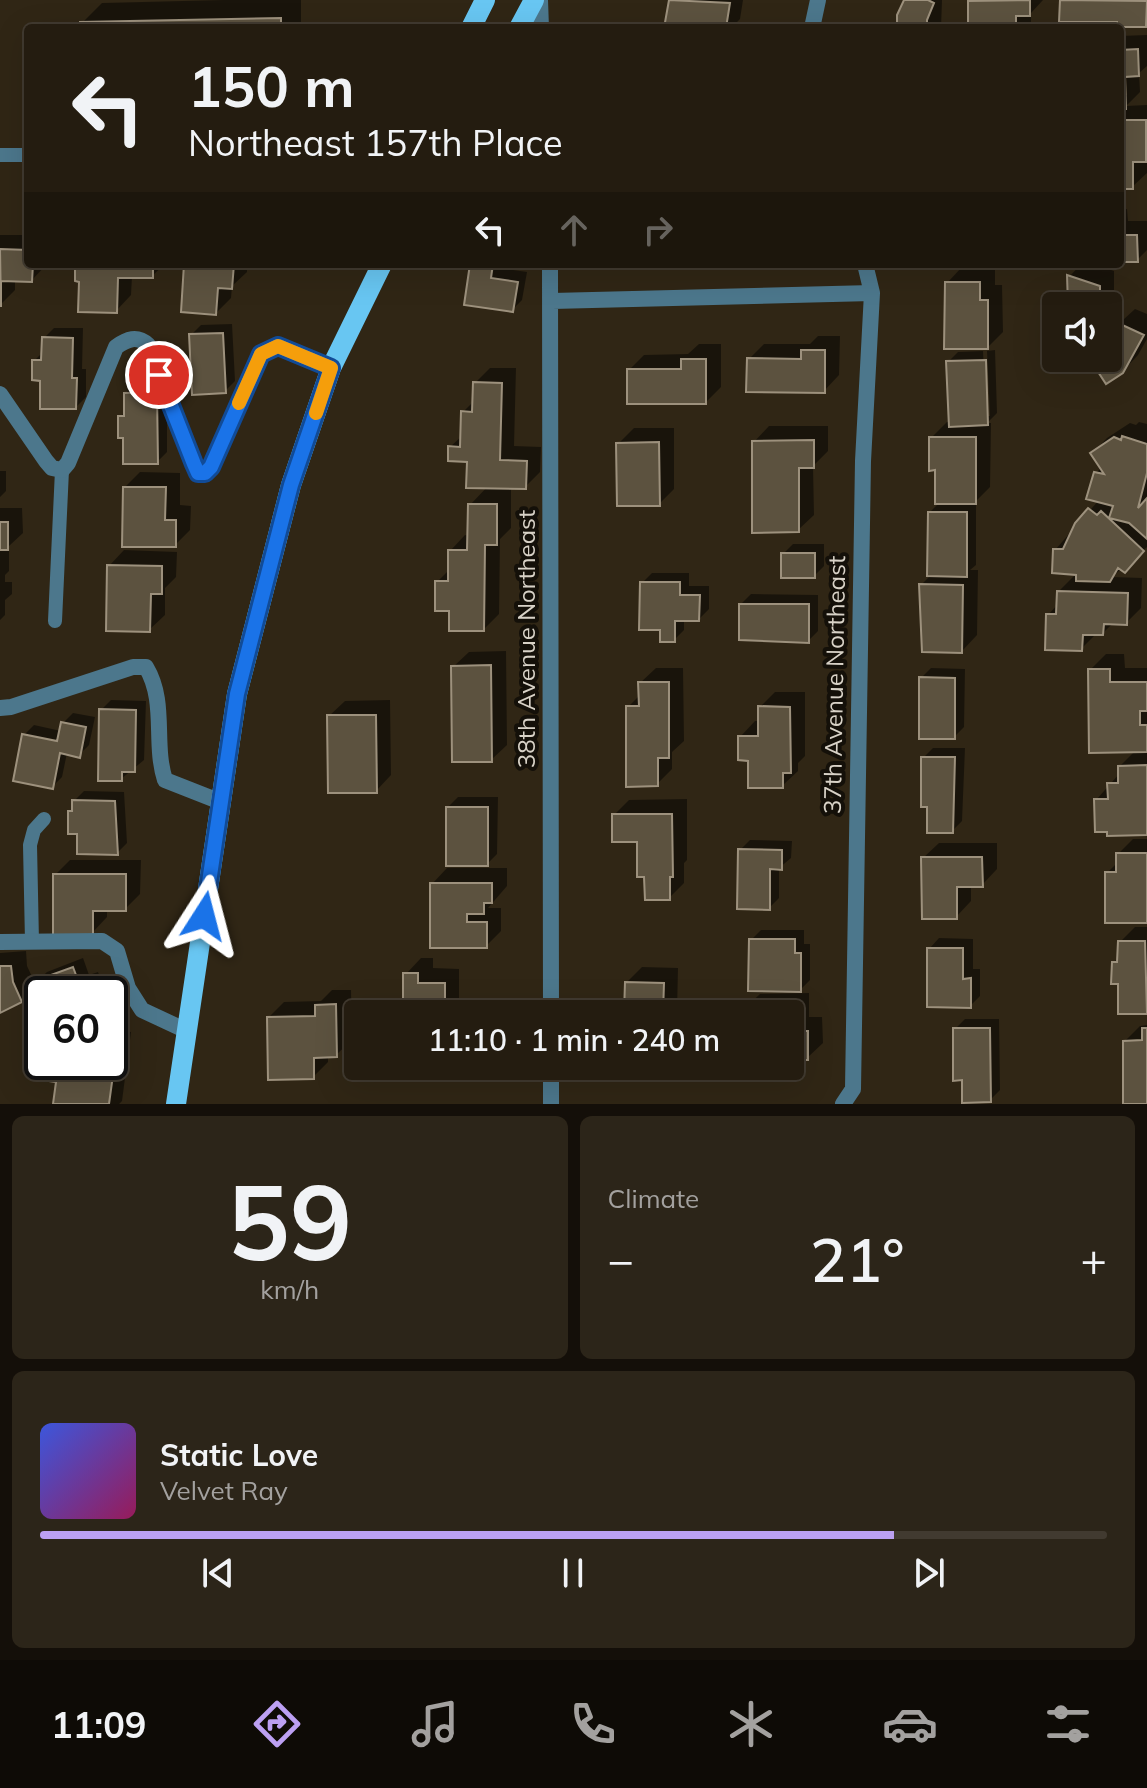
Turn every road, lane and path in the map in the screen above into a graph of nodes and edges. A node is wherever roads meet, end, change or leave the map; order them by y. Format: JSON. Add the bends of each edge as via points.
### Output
{"nodes":[{"id":1,"x":485,"y":0,"type":"edge"},
{"id":2,"x":534,"y":0,"type":"edge"},
{"id":3,"x":540,"y":0,"type":"edge"},
{"id":4,"x":818,"y":0,"type":"edge"},
{"id":5,"x":473,"y":24,"type":"edge"},
{"id":6,"x":521,"y":24,"type":"edge"},
{"id":7,"x":541,"y":24,"type":"edge"},
{"id":8,"x":813,"y":24,"type":"edge"},
{"id":9,"x":0,"y":155,"type":"edge"},
{"id":10,"x":24,"y":155,"type":"edge"},
{"id":11,"x":380,"y":268,"type":"edge"},
{"id":12,"x":550,"y":268,"type":"edge"},
{"id":13,"x":866,"y":268,"type":"edge"},
{"id":14,"x":872,"y":293,"type":"junction"},
{"id":15,"x":552,"y":301,"type":"junction"},
{"id":16,"x":331,"y":368,"type":"junction"},
{"id":17,"x":0,"y":394,"type":"edge"},
{"id":18,"x":62,"y":470,"type":"junction"},
{"id":19,"x":55,"y":621,"type":"dead end"},
{"id":20,"x":0,"y":708,"type":"edge"},
{"id":21,"x":221,"y":802,"type":"junction"},
{"id":22,"x":44,"y":819,"type":"dead end"},
{"id":23,"x":0,"y":942,"type":"edge"},
{"id":24,"x":32,"y":942,"type":"junction"},
{"id":25,"x":551,"y":1000,"type":"edge"},
{"id":26,"x":187,"y":1031,"type":"junction"},
{"id":27,"x":551,"y":1080,"type":"edge"},
{"id":28,"x":176,"y":1104,"type":"edge"},
{"id":29,"x":551,"y":1104,"type":"edge"},
{"id":30,"x":843,"y":1104,"type":"edge"}],
"edges":[{"from":1,"to":5,"type":"main road"},
{"from":2,"to":6,"type":"main road"},
{"from":3,"to":7,"type":"street"},
{"from":4,"to":8,"type":"street"},
{"from":9,"to":10,"type":"lane"},
{"from":11,"to":16,"type":"main road"},
{"from":12,"to":15,"type":"street","name":"38th Avenue Northeast"},
{"from":13,"to":14,"type":"street","name":"37th Avenue Northeast"},
{"from":14,"to":15,"type":"street"},
{"from":14,"to":30,"type":"street","name":"37th Avenue Northeast","via":[[862,477],[853,1089]]},
{"from":15,"to":25,"type":"street","name":"38th Avenue Northeast"},
{"from":16,"to":18,"type":"street","via":[[278,346],[261,354],[211,467],[198,473],[148,345],[133,338],[124,341],[116,347]]},
{"from":16,"to":21,"type":"main road","via":[[291,485],[241,679]]},
{"from":17,"to":18,"type":"street","via":[[52,468]]},
{"from":18,"to":19,"type":"lane"},
{"from":20,"to":21,"type":"street","via":[[146,667],[159,709],[165,780]]},
{"from":21,"to":26,"type":"main road"},
{"from":22,"to":24,"type":"lane","via":[[30,845]]},
{"from":23,"to":24,"type":"street"},
{"from":24,"to":26,"type":"street","via":[[102,941],[117,951],[128,988],[142,1010]]},
{"from":26,"to":28,"type":"main road"},
{"from":27,"to":29,"type":"street"}]}
